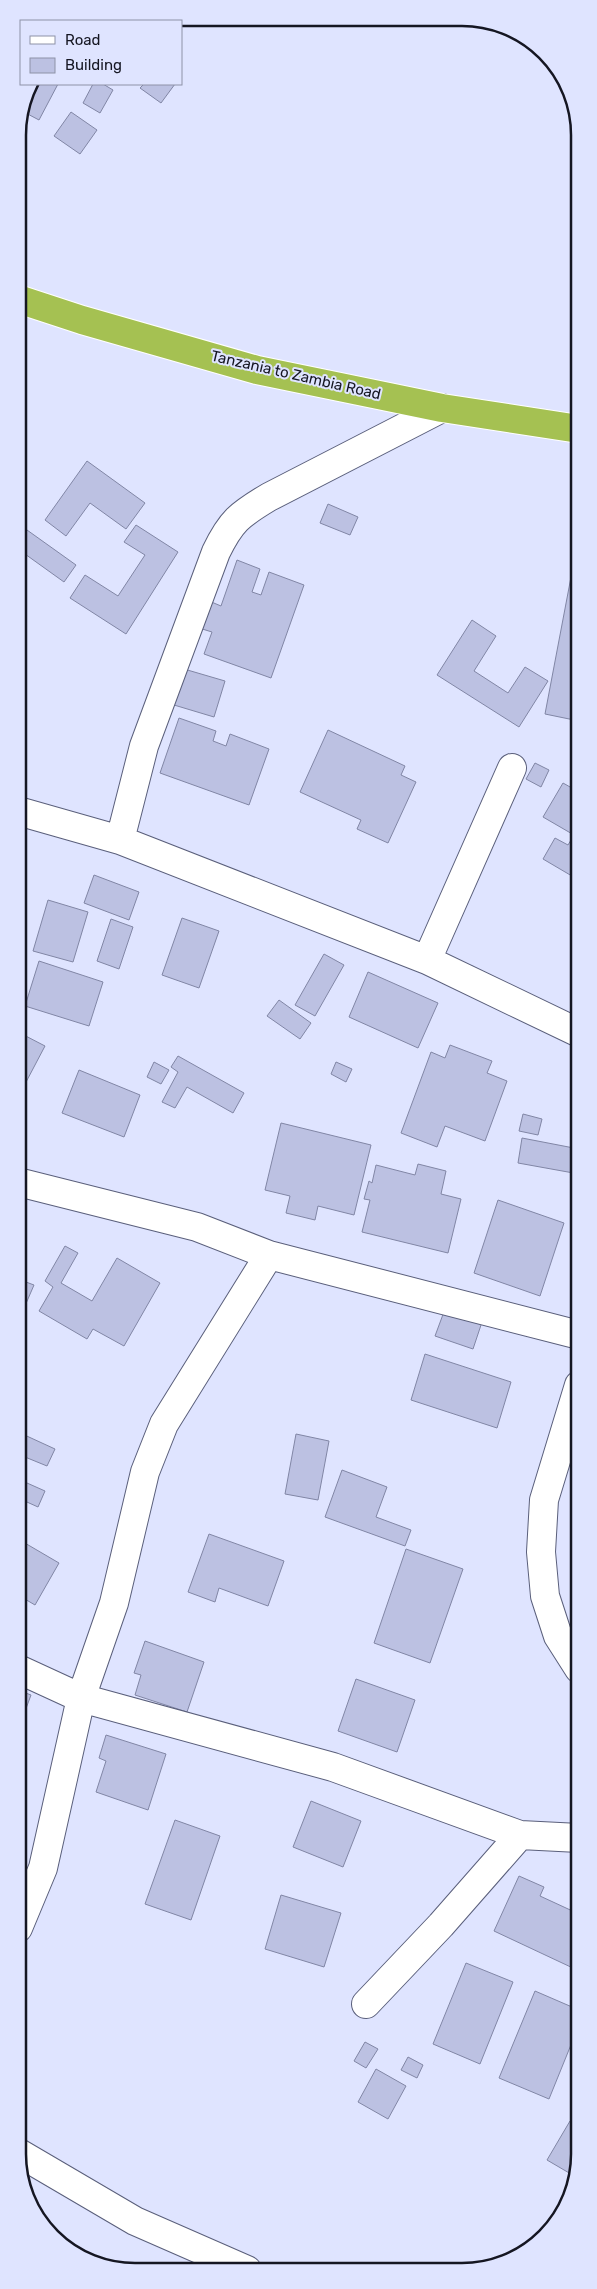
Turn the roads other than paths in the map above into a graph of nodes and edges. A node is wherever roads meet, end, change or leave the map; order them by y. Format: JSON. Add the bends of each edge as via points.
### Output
{"nodes":[{"id":1,"x":26,"y":302,"type":"edge"},
{"id":2,"x":442,"y":408,"type":"junction"},
{"id":3,"x":571,"y":428,"type":"edge"},
{"id":4,"x":512,"y":768,"type":"dead end"},
{"id":5,"x":26,"y":813,"type":"edge"},
{"id":6,"x":120,"y":840,"type":"junction"},
{"id":7,"x":428,"y":960,"type":"junction"},
{"id":8,"x":571,"y":1029,"type":"edge"},
{"id":9,"x":26,"y":1184,"type":"edge"},
{"id":10,"x":268,"y":1255,"type":"junction"},
{"id":11,"x":571,"y":1333,"type":"edge"},
{"id":12,"x":571,"y":1411,"type":"edge"},
{"id":13,"x":571,"y":1656,"type":"edge"},
{"id":14,"x":26,"y":1673,"type":"edge"},
{"id":15,"x":81,"y":1698,"type":"junction"},
{"id":16,"x":520,"y":1836,"type":"junction"},
{"id":17,"x":571,"y":1838,"type":"edge"},
{"id":18,"x":26,"y":1909,"type":"edge"},
{"id":19,"x":366,"y":2004,"type":"dead end"},
{"id":20,"x":26,"y":2158,"type":"edge"},
{"id":21,"x":231,"y":2263,"type":"edge"}],
"edges":[{"from":1,"to":2,"type":"highway","name":"Tanzania to Zambia Road","via":[[257,370]]},
{"from":2,"to":3,"type":"highway","name":"Tanzania to Zambia Road"},
{"from":2,"to":6,"type":"street","via":[[268,497],[232,522],[216,552],[144,746]]},
{"from":4,"to":7,"type":"street"},
{"from":5,"to":6,"type":"street"},
{"from":6,"to":7,"type":"street"},
{"from":7,"to":8,"type":"street"},
{"from":9,"to":10,"type":"street","via":[[197,1227]]},
{"from":10,"to":11,"type":"street"},
{"from":10,"to":15,"type":"street","via":[[164,1424],[145,1472],[114,1603]]},
{"from":12,"to":13,"type":"street","via":[[544,1500],[541,1552],[545,1596],[558,1636]]},
{"from":14,"to":15,"type":"street"},
{"from":15,"to":16,"type":"street","via":[[333,1767]]},
{"from":15,"to":18,"type":"street","via":[[43,1868]]},
{"from":16,"to":17,"type":"street"},
{"from":16,"to":19,"type":"street"},
{"from":20,"to":21,"type":"street","via":[[135,2221]]}]}
